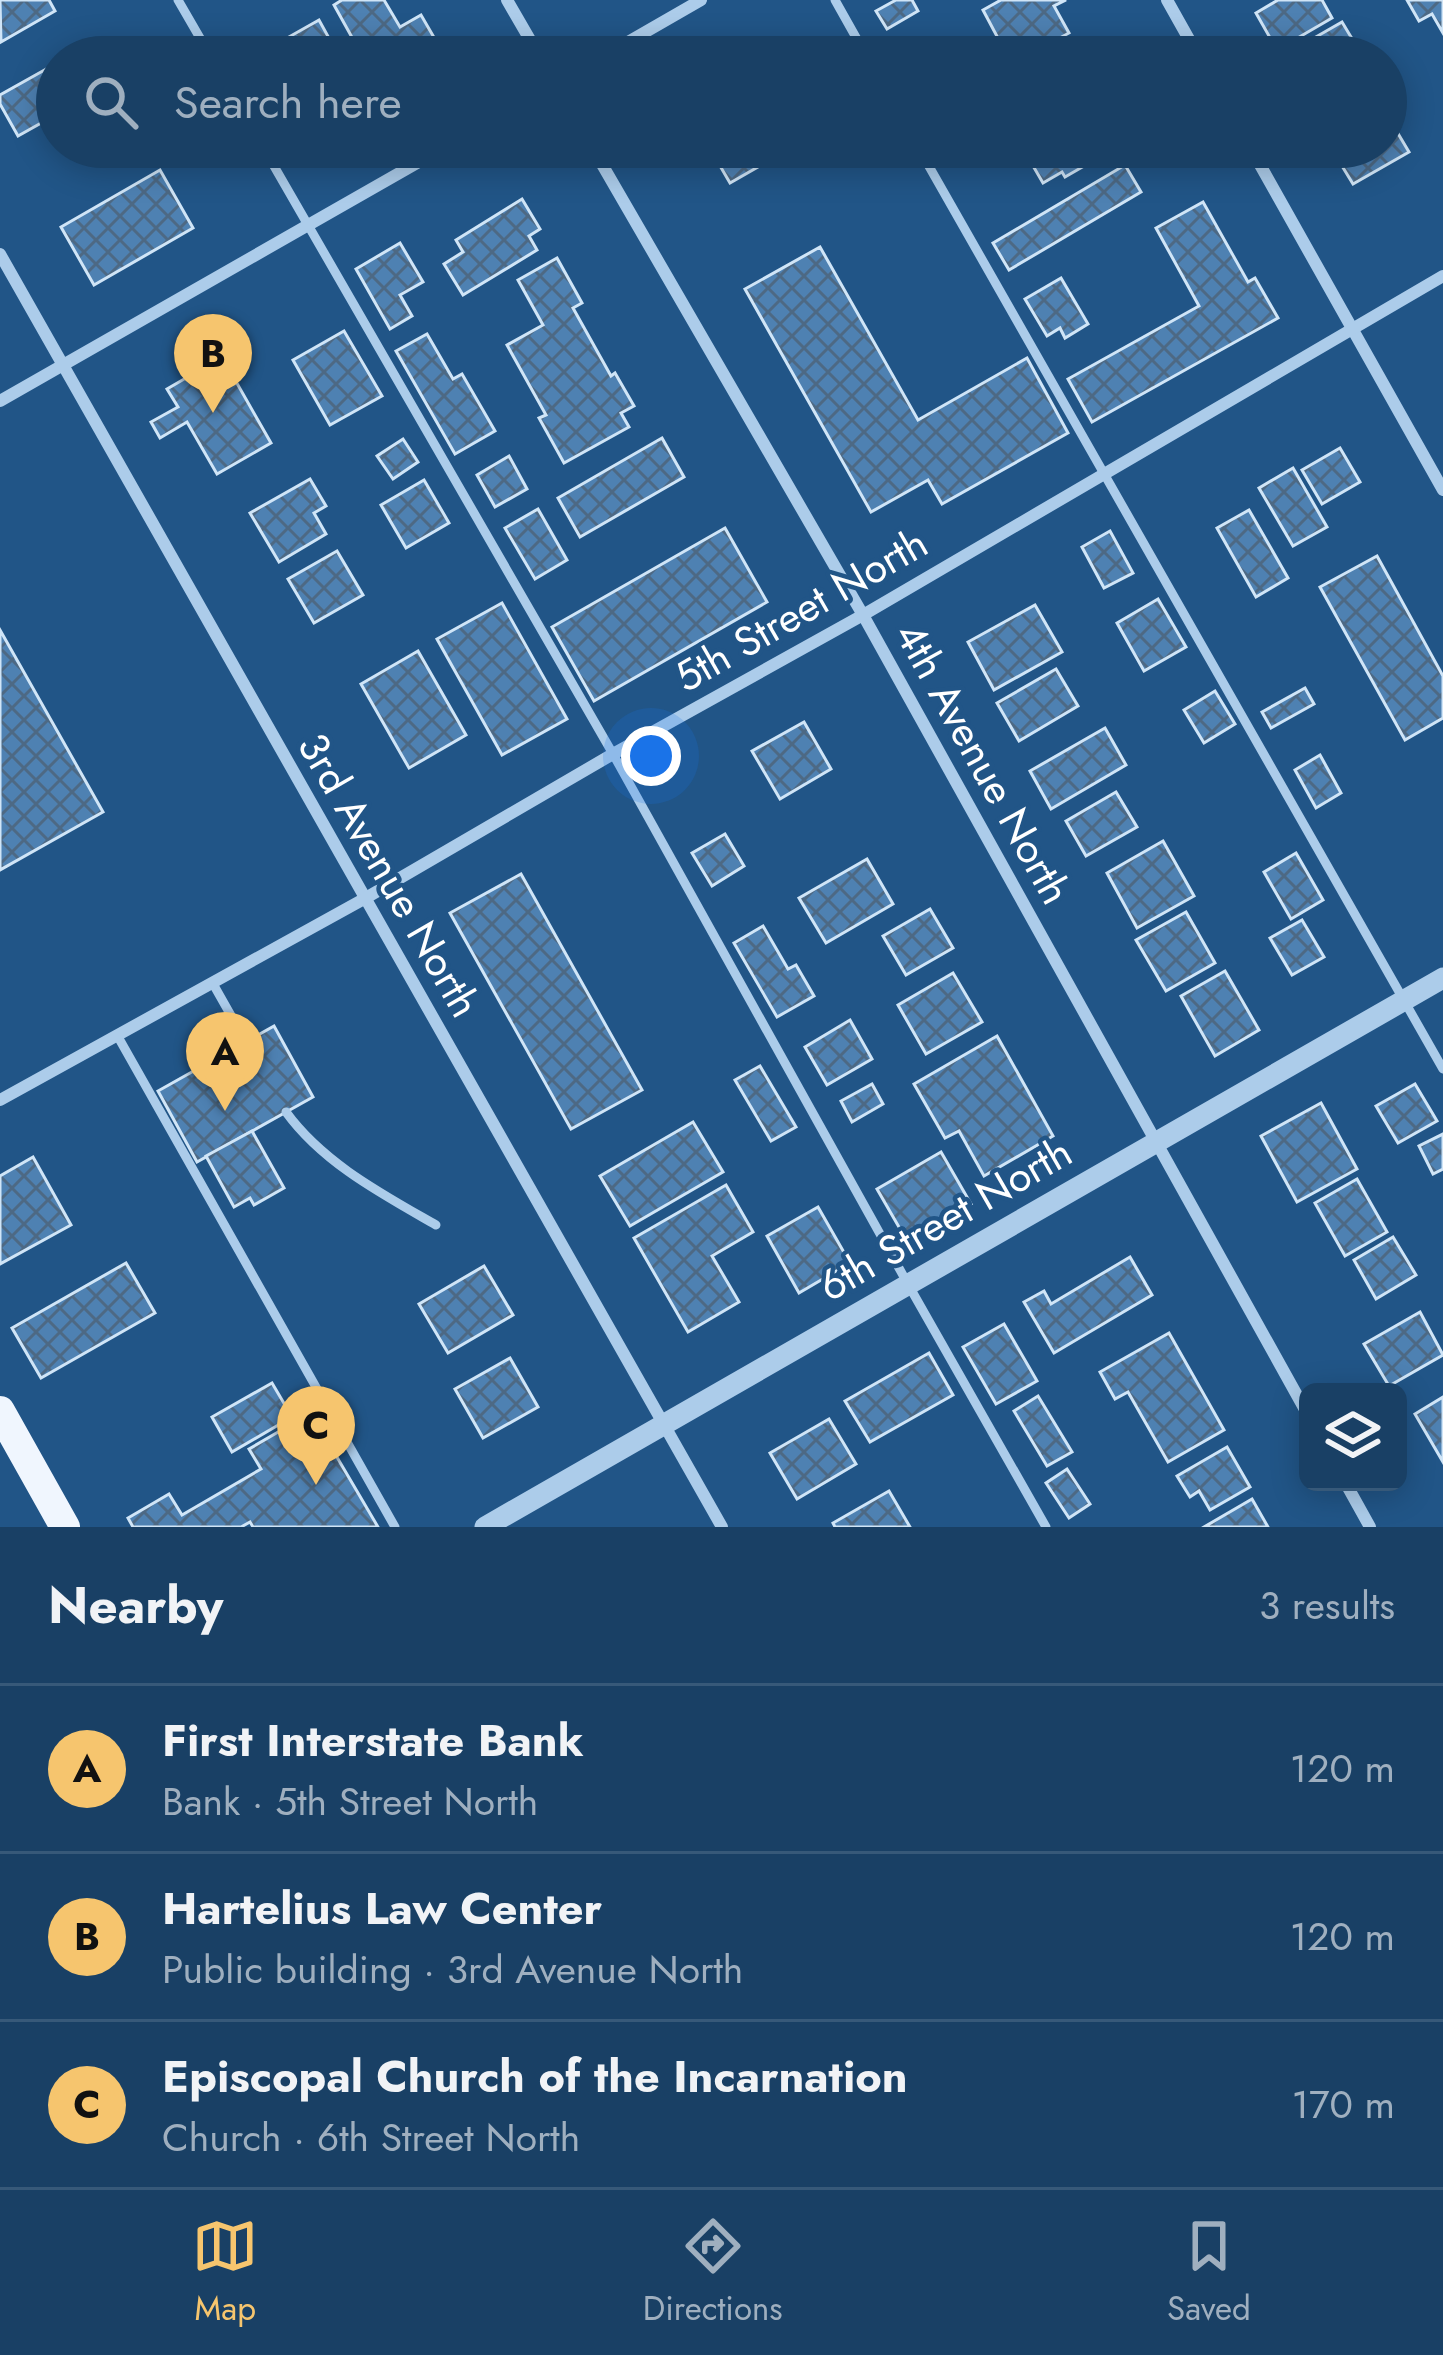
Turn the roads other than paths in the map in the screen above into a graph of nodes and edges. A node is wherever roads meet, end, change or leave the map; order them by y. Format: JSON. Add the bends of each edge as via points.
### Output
{"nodes":[{"id":1,"x":178,"y":0,"type":"edge"},
{"id":2,"x":507,"y":0,"type":"edge"},
{"id":3,"x":701,"y":0,"type":"edge"},
{"id":4,"x":835,"y":0,"type":"edge"},
{"id":5,"x":1167,"y":0,"type":"edge"},
{"id":6,"x":199,"y":36,"type":"edge"},
{"id":7,"x":528,"y":36,"type":"edge"},
{"id":8,"x":638,"y":36,"type":"edge"},
{"id":9,"x":855,"y":36,"type":"edge"},
{"id":10,"x":1187,"y":36,"type":"edge"},
{"id":11,"x":274,"y":168,"type":"edge"},
{"id":12,"x":409,"y":168,"type":"edge"},
{"id":13,"x":604,"y":168,"type":"edge"},
{"id":14,"x":930,"y":168,"type":"edge"},
{"id":15,"x":1262,"y":168,"type":"edge"},
{"id":16,"x":308,"y":226,"type":"junction"},
{"id":17,"x":0,"y":254,"type":"edge"},
{"id":18,"x":1443,"y":276,"type":"edge"},
{"id":19,"x":1353,"y":328,"type":"junction"},
{"id":20,"x":64,"y":365,"type":"junction"},
{"id":21,"x":0,"y":401,"type":"edge"},
{"id":22,"x":1104,"y":473,"type":"junction"},
{"id":23,"x":1443,"y":490,"type":"edge"},
{"id":24,"x":863,"y":615,"type":"junction"},
{"id":25,"x":613,"y":754,"type":"junction"},
{"id":26,"x":364,"y":899,"type":"junction"},
{"id":27,"x":1443,"y":978,"type":"edge"},
{"id":28,"x":212,"y":982,"type":"junction"},
{"id":29,"x":1404,"y":1000,"type":"junction"},
{"id":30,"x":117,"y":1035,"type":"junction"},
{"id":31,"x":246,"y":1042,"type":"dead end"},
{"id":32,"x":1443,"y":1069,"type":"edge"},
{"id":33,"x":0,"y":1100,"type":"edge"},
{"id":34,"x":286,"y":1112,"type":"dead end"},
{"id":35,"x":1157,"y":1142,"type":"junction"},
{"id":36,"x":436,"y":1225,"type":"dead end"},
{"id":37,"x":909,"y":1286,"type":"junction"},
{"id":38,"x":1299,"y":1399,"type":"edge"},
{"id":39,"x":0,"y":1411,"type":"edge"},
{"id":40,"x":663,"y":1423,"type":"junction"},
{"id":41,"x":1350,"y":1491,"type":"edge"},
{"id":42,"x":64,"y":1527,"type":"edge"},
{"id":43,"x":394,"y":1527,"type":"edge"},
{"id":44,"x":484,"y":1527,"type":"edge"},
{"id":45,"x":722,"y":1527,"type":"edge"},
{"id":46,"x":1046,"y":1527,"type":"edge"},
{"id":47,"x":1370,"y":1527,"type":"edge"}],
"edges":[{"from":1,"to":6,"type":"lane"},
{"from":2,"to":7,"type":"street"},
{"from":3,"to":8,"type":"street"},
{"from":4,"to":9,"type":"lane"},
{"from":5,"to":10,"type":"street"},
{"from":11,"to":16,"type":"lane"},
{"from":12,"to":16,"type":"street"},
{"from":13,"to":24,"type":"street","name":"4th Avenue North"},
{"from":14,"to":22,"type":"lane"},
{"from":15,"to":19,"type":"street"},
{"from":16,"to":20,"type":"street"},
{"from":16,"to":25,"type":"lane"},
{"from":17,"to":20,"type":"street","name":"3rd Avenue North"},
{"from":18,"to":19,"type":"street","name":"5th Street North"},
{"from":19,"to":22,"type":"street","name":"5th Street North"},
{"from":19,"to":23,"type":"street"},
{"from":20,"to":21,"type":"street"},
{"from":20,"to":26,"type":"street","name":"3rd Avenue North"},
{"from":22,"to":24,"type":"street","name":"5th Street North"},
{"from":22,"to":29,"type":"lane"},
{"from":24,"to":25,"type":"street","name":"5th Street North"},
{"from":24,"to":35,"type":"street","name":"4th Avenue North"},
{"from":25,"to":26,"type":"street","name":"5th Street North"},
{"from":25,"to":37,"type":"lane"},
{"from":26,"to":28,"type":"street","name":"5th Street North"},
{"from":26,"to":40,"type":"street","name":"3rd Avenue North"},
{"from":27,"to":29,"type":"street","name":"6th Street North"},
{"from":28,"to":30,"type":"street","name":"5th Street North"},
{"from":28,"to":31,"type":"lane"},
{"from":29,"to":32,"type":"lane"},
{"from":29,"to":35,"type":"street","name":"6th Street North"},
{"from":30,"to":33,"type":"street","name":"5th Street North"},
{"from":30,"to":43,"type":"lane"},
{"from":34,"to":36,"type":"lane","via":[[305,1138],[375,1191]]},
{"from":35,"to":37,"type":"street","name":"6th Street North"},
{"from":35,"to":38,"type":"street","name":"4th Avenue North"},
{"from":37,"to":40,"type":"street","name":"6th Street North"},
{"from":37,"to":46,"type":"lane"},
{"from":39,"to":42,"type":"main road"},
{"from":40,"to":44,"type":"street","name":"6th Street North"},
{"from":40,"to":45,"type":"street","name":"3rd Avenue North"},
{"from":41,"to":47,"type":"street"}]}
